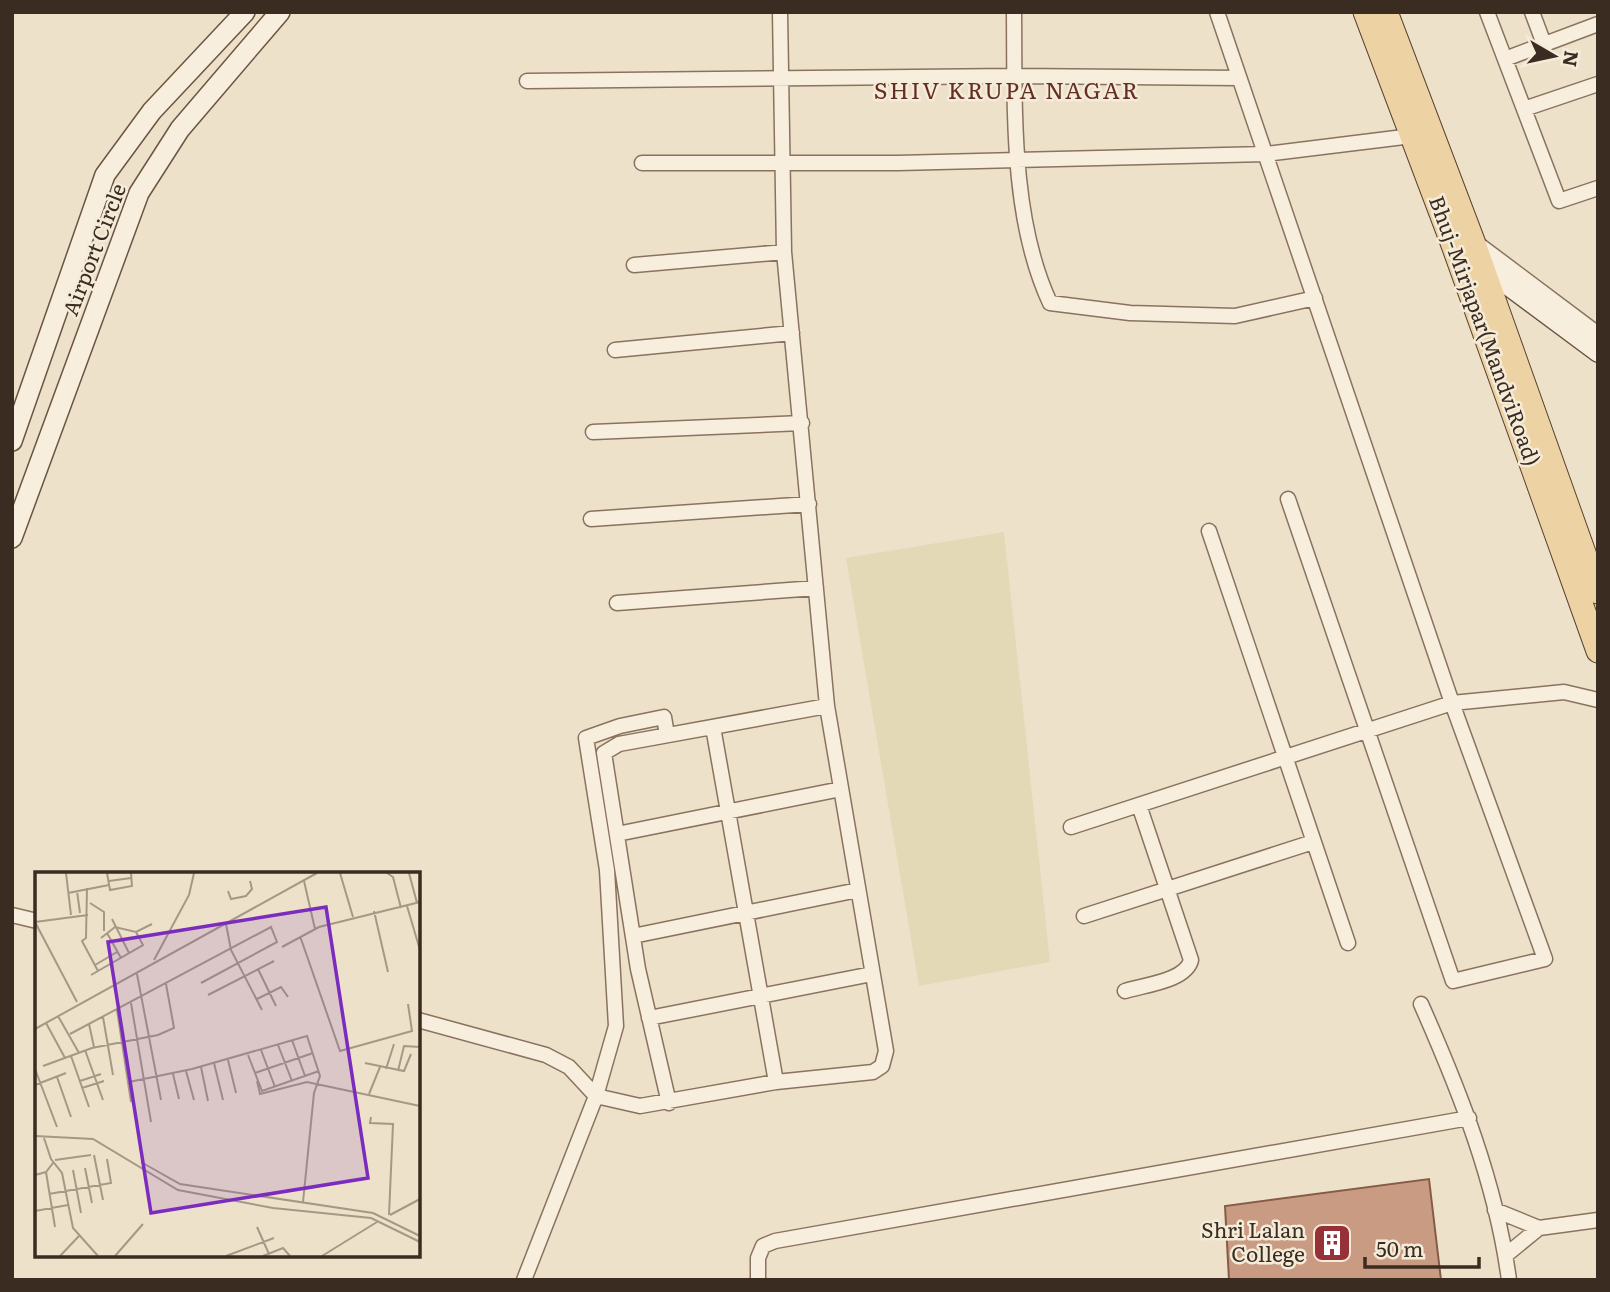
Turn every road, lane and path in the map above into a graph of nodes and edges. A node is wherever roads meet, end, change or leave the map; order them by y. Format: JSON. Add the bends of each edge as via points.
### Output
{"nodes":[{"id":1,"x":245,"y":12,"type":"edge"},
{"id":2,"x":280,"y":12,"type":"edge"},
{"id":3,"x":780,"y":12,"type":"edge"},
{"id":4,"x":1014,"y":12,"type":"edge"},
{"id":5,"x":1217,"y":12,"type":"edge"},
{"id":6,"x":1365,"y":12,"type":"edge"},
{"id":7,"x":1386,"y":12,"type":"edge"},
{"id":8,"x":1487,"y":12,"type":"edge"},
{"id":9,"x":1532,"y":12,"type":"edge"},
{"id":10,"x":1598,"y":24,"type":"edge"},
{"id":11,"x":1544,"y":44,"type":"junction"},
{"id":12,"x":1505,"y":59,"type":"junction"},
{"id":13,"x":1014,"y":76,"type":"junction"},
{"id":14,"x":781,"y":78,"type":"junction"},
{"id":15,"x":1238,"y":78,"type":"junction"},
{"id":16,"x":527,"y":81,"type":"dead end"},
{"id":17,"x":1598,"y":84,"type":"edge"},
{"id":18,"x":1524,"y":109,"type":"junction"},
{"id":19,"x":1412,"y":136,"type":"junction"},
{"id":20,"x":1265,"y":154,"type":"junction"},
{"id":21,"x":1020,"y":160,"type":"junction"},
{"id":22,"x":783,"y":161,"type":"junction"},
{"id":23,"x":642,"y":163,"type":"dead end"},
{"id":24,"x":1598,"y":188,"type":"edge"},
{"id":25,"x":1463,"y":243,"type":"junction"},
{"id":26,"x":784,"y":252,"type":"junction"},
{"id":27,"x":634,"y":265,"type":"dead end"},
{"id":28,"x":1482,"y":265,"type":"junction"},
{"id":29,"x":1315,"y":298,"type":"junction"},
{"id":30,"x":792,"y":333,"type":"junction"},
{"id":31,"x":1598,"y":334,"type":"edge"},
{"id":32,"x":615,"y":350,"type":"dead end"},
{"id":33,"x":1598,"y":352,"type":"edge"},
{"id":34,"x":802,"y":423,"type":"junction"},
{"id":35,"x":593,"y":432,"type":"dead end"},
{"id":36,"x":12,"y":441,"type":"edge"},
{"id":37,"x":1288,"y":499,"type":"dead end"},
{"id":38,"x":809,"y":504,"type":"junction"},
{"id":39,"x":591,"y":519,"type":"dead end"},
{"id":40,"x":1209,"y":531,"type":"dead end"},
{"id":41,"x":12,"y":538,"type":"edge"},
{"id":42,"x":816,"y":588,"type":"junction"},
{"id":43,"x":1598,"y":592,"type":"edge"},
{"id":44,"x":617,"y":603,"type":"dead end"},
{"id":45,"x":1598,"y":651,"type":"edge"},
{"id":46,"x":1598,"y":700,"type":"edge"},
{"id":47,"x":1452,"y":703,"type":"junction"},
{"id":48,"x":827,"y":706,"type":"junction"},
{"id":49,"x":713,"y":727,"type":"junction"},
{"id":50,"x":1368,"y":730,"type":"junction"},
{"id":51,"x":667,"y":735,"type":"junction"},
{"id":52,"x":1284,"y":758,"type":"junction"},
{"id":53,"x":841,"y":789,"type":"junction"},
{"id":54,"x":1139,"y":805,"type":"junction"},
{"id":55,"x":727,"y":812,"type":"junction"},
{"id":56,"x":1072,"y":827,"type":"dead end"},
{"id":57,"x":617,"y":834,"type":"junction"},
{"id":58,"x":1313,"y":842,"type":"junction"},
{"id":59,"x":858,"y":890,"type":"junction"},
{"id":60,"x":1166,"y":890,"type":"junction"},
{"id":61,"x":746,"y":914,"type":"junction"},
{"id":62,"x":12,"y":915,"type":"edge"},
{"id":63,"x":1084,"y":916,"type":"dead end"},
{"id":64,"x":35,"y":921,"type":"edge"},
{"id":65,"x":633,"y":936,"type":"junction"},
{"id":66,"x":1348,"y":943,"type":"dead end"},
{"id":67,"x":872,"y":974,"type":"junction"},
{"id":68,"x":1125,"y":991,"type":"dead end"},
{"id":69,"x":760,"y":996,"type":"junction"},
{"id":70,"x":1421,"y":1004,"type":"dead end"},
{"id":71,"x":649,"y":1018,"type":"junction"},
{"id":72,"x":420,"y":1021,"type":"edge"},
{"id":73,"x":776,"y":1083,"type":"junction"},
{"id":74,"x":596,"y":1096,"type":"junction"},
{"id":75,"x":669,"y":1102,"type":"junction"},
{"id":76,"x":1469,"y":1118,"type":"junction"},
{"id":77,"x":1495,"y":1210,"type":"junction"},
{"id":78,"x":1598,"y":1220,"type":"edge"},
{"id":79,"x":1539,"y":1228,"type":"junction"},
{"id":80,"x":1506,"y":1255,"type":"junction"},
{"id":81,"x":524,"y":1280,"type":"edge"},
{"id":82,"x":758,"y":1280,"type":"edge"},
{"id":83,"x":1508,"y":1280,"type":"edge"}],
"edges":[{"from":1,"to":36,"type":"main road","name":"Airport Circle","via":[[152,111],[105,175]]},
{"from":2,"to":41,"type":"main road","name":"Airport Circle","via":[[180,129],[139,193]]},
{"from":3,"to":14,"type":"street"},
{"from":4,"to":13,"type":"street"},
{"from":5,"to":15,"type":"street"},
{"from":6,"to":19,"type":"main road","name":"Bhuj-Mirjapar(MandviRoad)"},
{"from":7,"to":25,"type":"main road","name":"Bhuj-Mirjapar(MandviRoad)"},
{"from":8,"to":12,"type":"street"},
{"from":9,"to":11,"type":"street"},
{"from":10,"to":11,"type":"street"},
{"from":11,"to":12,"type":"street"},
{"from":12,"to":18,"type":"street"},
{"from":13,"to":14,"type":"street"},
{"from":13,"to":15,"type":"street"},
{"from":13,"to":21,"type":"street"},
{"from":14,"to":16,"type":"street"},
{"from":14,"to":22,"type":"street"},
{"from":15,"to":20,"type":"street"},
{"from":17,"to":18,"type":"street"},
{"from":18,"to":24,"type":"street","via":[[1559,201]]},
{"from":19,"to":20,"type":"street"},
{"from":19,"to":25,"type":"main road","name":"Bhuj-Mirjapar(MandviRoad)"},
{"from":20,"to":21,"type":"street"},
{"from":20,"to":29,"type":"street"},
{"from":21,"to":22,"type":"street"},
{"from":21,"to":29,"type":"street","via":[[1024,219],[1036,273],[1049,303],[1130,313],[1235,316]]},
{"from":22,"to":23,"type":"street"},
{"from":22,"to":26,"type":"street"},
{"from":25,"to":28,"type":"main road","name":"Bhuj-Mirjapar(MandviRoad)"},
{"from":25,"to":31,"type":"street"},
{"from":25,"to":45,"type":"main road","name":"Bhuj-Mirjapar(MandviRoad)"},
{"from":26,"to":27,"type":"street"},
{"from":26,"to":30,"type":"street"},
{"from":28,"to":33,"type":"main road"},
{"from":28,"to":43,"type":"main road","name":"Bhuj-Mirjapar(MandviRoad)"},
{"from":29,"to":47,"type":"street"},
{"from":30,"to":32,"type":"street"},
{"from":30,"to":34,"type":"street"},
{"from":34,"to":35,"type":"street"},
{"from":34,"to":38,"type":"street"},
{"from":37,"to":50,"type":"street"},
{"from":38,"to":39,"type":"street"},
{"from":38,"to":42,"type":"street"},
{"from":40,"to":52,"type":"street"},
{"from":42,"to":44,"type":"street"},
{"from":42,"to":48,"type":"street"},
{"from":46,"to":47,"type":"street","via":[[1564,692]]},
{"from":47,"to":50,"type":"street"},
{"from":47,"to":50,"type":"street","via":[[1545,959],[1453,981]]},
{"from":48,"to":49,"type":"street"},
{"from":48,"to":53,"type":"street"},
{"from":49,"to":51,"type":"street"},
{"from":49,"to":55,"type":"street"},
{"from":50,"to":52,"type":"street"},
{"from":51,"to":57,"type":"street","via":[[619,744],[604,753]]},
{"from":51,"to":74,"type":"street","via":[[664,718],[586,738],[607,870],[616,1026]]},
{"from":52,"to":54,"type":"street"},
{"from":52,"to":58,"type":"street"},
{"from":53,"to":55,"type":"street"},
{"from":53,"to":59,"type":"street"},
{"from":54,"to":56,"type":"street"},
{"from":54,"to":60,"type":"street"},
{"from":55,"to":57,"type":"street"},
{"from":55,"to":61,"type":"street"},
{"from":57,"to":65,"type":"street"},
{"from":58,"to":60,"type":"street"},
{"from":58,"to":66,"type":"street"},
{"from":59,"to":61,"type":"street"},
{"from":59,"to":67,"type":"street"},
{"from":60,"to":63,"type":"street"},
{"from":60,"to":68,"type":"street","via":[[1191,960],[1189,967],[1182,974]]},
{"from":61,"to":65,"type":"street"},
{"from":61,"to":69,"type":"street"},
{"from":62,"to":64,"type":"street"},
{"from":65,"to":71,"type":"street"},
{"from":67,"to":69,"type":"street"},
{"from":67,"to":73,"type":"street","via":[[886,1051],[882,1066],[873,1072]]},
{"from":69,"to":71,"type":"street"},
{"from":69,"to":73,"type":"street"},
{"from":70,"to":76,"type":"street"},
{"from":71,"to":75,"type":"street"},
{"from":72,"to":74,"type":"street","via":[[546,1055],[569,1067]]},
{"from":73,"to":75,"type":"street"},
{"from":74,"to":75,"type":"street","via":[[640,1106]]},
{"from":74,"to":81,"type":"street"},
{"from":76,"to":77,"type":"street"},
{"from":76,"to":82,"type":"street","via":[[775,1241],[763,1246]]},
{"from":77,"to":79,"type":"street"},
{"from":77,"to":80,"type":"street"},
{"from":78,"to":79,"type":"street"},
{"from":79,"to":80,"type":"street"},
{"from":80,"to":83,"type":"street"}]}
